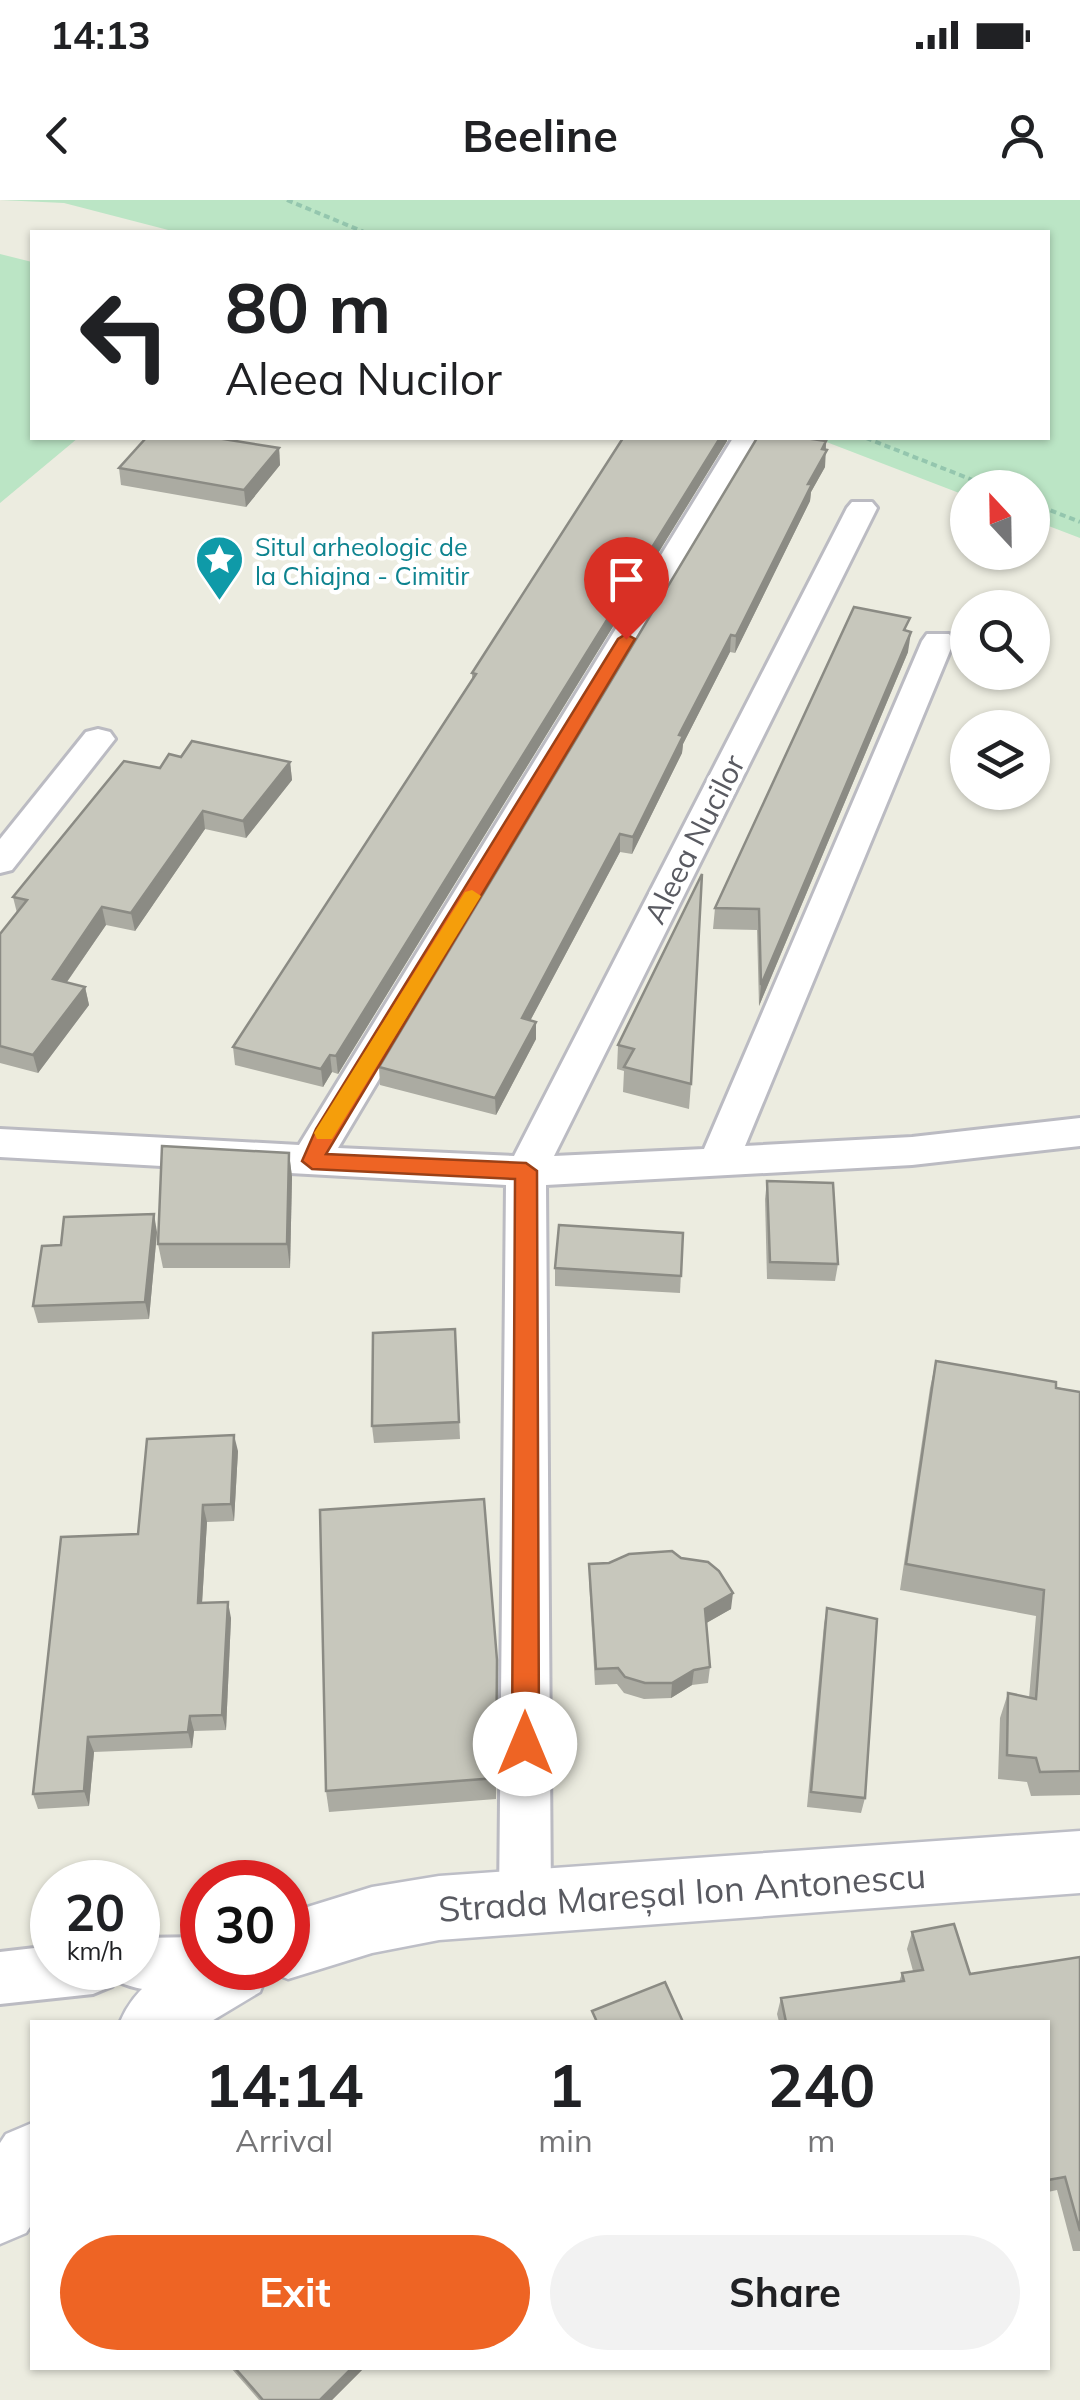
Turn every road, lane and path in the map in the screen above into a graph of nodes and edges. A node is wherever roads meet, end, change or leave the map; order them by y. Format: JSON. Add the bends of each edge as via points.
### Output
{"nodes":[{"id":1,"x":287,"y":200,"type":"edge"},
{"id":2,"x":359,"y":230,"type":"edge"},
{"id":3,"x":747,"y":440,"type":"edge"},
{"id":4,"x":871,"y":440,"type":"edge"},
{"id":5,"x":950,"y":471,"type":"edge"},
{"id":6,"x":862,"y":508,"type":"dead end"},
{"id":7,"x":1050,"y":510,"type":"edge"},
{"id":8,"x":1080,"y":522,"type":"edge"},
{"id":9,"x":938,"y":641,"type":"dead end"},
{"id":10,"x":98,"y":739,"type":"dead end"},
{"id":11,"x":0,"y":862,"type":"edge"},
{"id":12,"x":1080,"y":1132,"type":"edge"},
{"id":13,"x":0,"y":1142,"type":"edge"},
{"id":14,"x":312,"y":1161,"type":"junction"},
{"id":15,"x":718,"y":1163,"type":"junction"},
{"id":16,"x":526,"y":1171,"type":"junction"},
{"id":17,"x":1080,"y":1862,"type":"edge"},
{"id":18,"x":525,"y":1902,"type":"junction"},
{"id":19,"x":310,"y":1939,"type":"edge"},
{"id":20,"x":30,"y":1975,"type":"edge"},
{"id":21,"x":0,"y":1978,"type":"edge"},
{"id":22,"x":196,"y":1990,"type":"edge"},
{"id":23,"x":158,"y":2020,"type":"edge"},
{"id":24,"x":30,"y":2163,"type":"edge"},
{"id":25,"x":0,"y":2207,"type":"edge"}],
"edges":[{"from":1,"to":2,"type":"path"},
{"from":3,"to":14,"type":"street"},
{"from":4,"to":5,"type":"path"},
{"from":6,"to":16,"type":"street","name":"Aleea Nucilor"},
{"from":7,"to":8,"type":"path"},
{"from":9,"to":15,"type":"street"},
{"from":10,"to":11,"type":"street"},
{"from":12,"to":15,"type":"street"},
{"from":13,"to":14,"type":"street"},
{"from":14,"to":16,"type":"street"},
{"from":15,"to":16,"type":"street"},
{"from":16,"to":18,"type":"street","name":"Aleea Nucilor"},
{"from":17,"to":18,"type":"main road","name":"Strada Mareșal Ion Antonescu"},
{"from":18,"to":19,"type":"main road","name":"Strada Mareșal Ion Antonescu","via":[[439,1908]]},
{"from":20,"to":21,"type":"street"},
{"from":22,"to":23,"type":"main road"},
{"from":24,"to":25,"type":"main road"}]}
